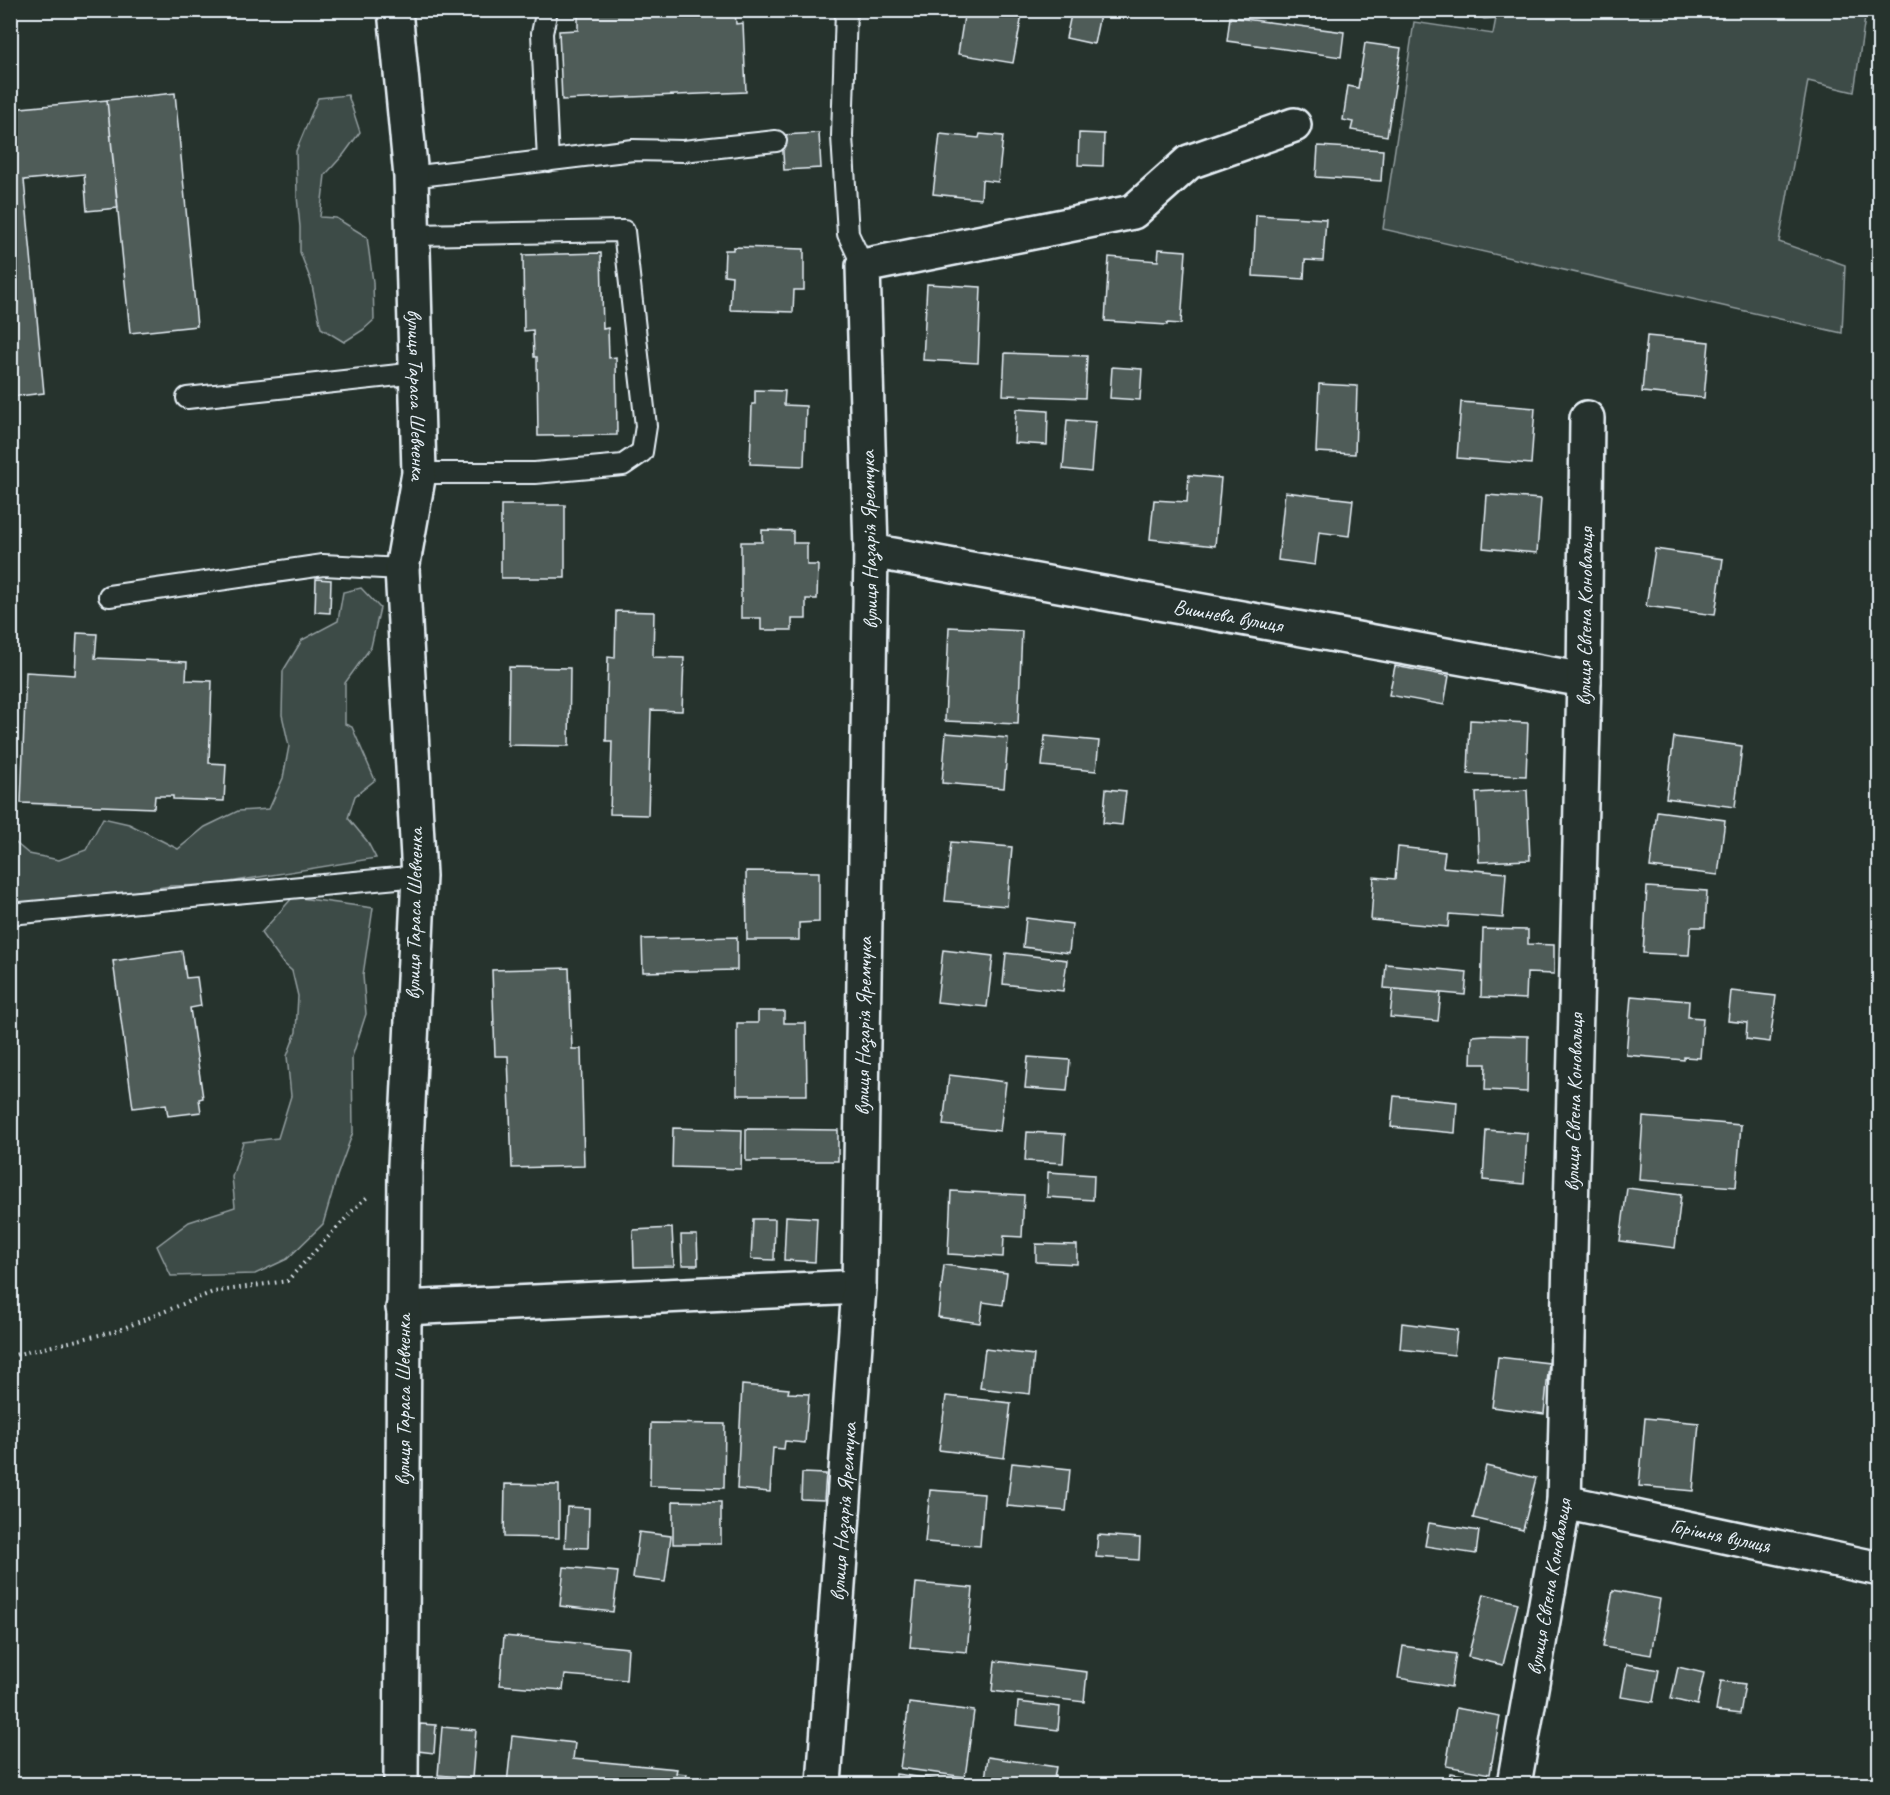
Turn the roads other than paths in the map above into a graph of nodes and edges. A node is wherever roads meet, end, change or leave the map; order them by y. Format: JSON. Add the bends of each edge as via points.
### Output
{"nodes":[{"id":1,"x":395,"y":10,"type":"edge"},
{"id":2,"x":547,"y":10,"type":"edge"},
{"id":3,"x":846,"y":10,"type":"edge"},
{"id":4,"x":1294,"y":125,"type":"dead end"},
{"id":5,"x":776,"y":141,"type":"dead end"},
{"id":6,"x":548,"y":160,"type":"junction"},
{"id":7,"x":411,"y":177,"type":"junction"},
{"id":8,"x":414,"y":234,"type":"junction"},
{"id":9,"x":863,"y":266,"type":"junction"},
{"id":10,"x":417,"y":373,"type":"junction"},
{"id":11,"x":187,"y":398,"type":"dead end"},
{"id":12,"x":1587,"y":418,"type":"dead end"},
{"id":13,"x":419,"y":473,"type":"junction"},
{"id":14,"x":871,"y":551,"type":"junction"},
{"id":15,"x":402,"y":569,"type":"junction"},
{"id":16,"x":109,"y":596,"type":"dead end"},
{"id":17,"x":1584,"y":680,"type":"junction"},
{"id":18,"x":419,"y":876,"type":"junction"},
{"id":19,"x":10,"y":914,"type":"edge"},
{"id":20,"x":860,"y":1287,"type":"junction"},
{"id":21,"x":403,"y":1308,"type":"junction"},
{"id":22,"x":1564,"y":1502,"type":"junction"},
{"id":23,"x":1880,"y":1569,"type":"edge"},
{"id":24,"x":401,"y":1785,"type":"edge"},
{"id":25,"x":824,"y":1785,"type":"edge"},
{"id":26,"x":1514,"y":1785,"type":"edge"}],
"edges":[{"from":1,"to":7,"type":"street","name":"вулиця Тараса Шевченка"},
{"from":2,"to":6,"type":"lane","via":[[542,33]]},
{"from":3,"to":9,"type":"lane","name":"вулиця Назарія Яремчука","via":[[842,136],[848,234]]},
{"from":4,"to":9,"type":"street","via":[[1189,162],[1133,212]]},
{"from":5,"to":6,"type":"lane","via":[[683,152],[633,150]]},
{"from":6,"to":7,"type":"lane"},
{"from":7,"to":8,"type":"street","name":"вулиця Тараса Шевченка"},
{"from":8,"to":10,"type":"street","name":"вулиця Тараса Шевченка"},
{"from":8,"to":13,"type":"lane","via":[[624,231],[646,426],[642,452],[623,465],[536,473]]},
{"from":9,"to":14,"type":"street","name":"вулиця Назарія Яремчука"},
{"from":10,"to":11,"type":"lane"},
{"from":10,"to":13,"type":"street","name":"вулиця Тараса Шевченка"},
{"from":12,"to":17,"type":"street","name":"вулиця Євгена Коновальця"},
{"from":13,"to":15,"type":"street","name":"вулиця Тараса Шевченка"},
{"from":14,"to":17,"type":"street","name":"Вишнева вулиця"},
{"from":14,"to":20,"type":"street","name":"вулиця Назарія Яремчука"},
{"from":15,"to":16,"type":"lane","via":[[323,565]]},
{"from":15,"to":18,"type":"street","name":"вулиця Тараса Шевченка"},
{"from":17,"to":22,"type":"street","name":"вулиця Євгена Коновальця"},
{"from":18,"to":19,"type":"lane"},
{"from":18,"to":21,"type":"street","name":"вулиця Тараса Шевченка","via":[[405,1165]]},
{"from":20,"to":21,"type":"street"},
{"from":20,"to":25,"type":"street","name":"вулиця Назарія Яремчука"},
{"from":21,"to":24,"type":"street","name":"вулиця Тараса Шевченка"},
{"from":22,"to":23,"type":"street","name":"Горішня вулиця"},
{"from":22,"to":26,"type":"street","name":"вулиця Євгена Коновальця"}]}
